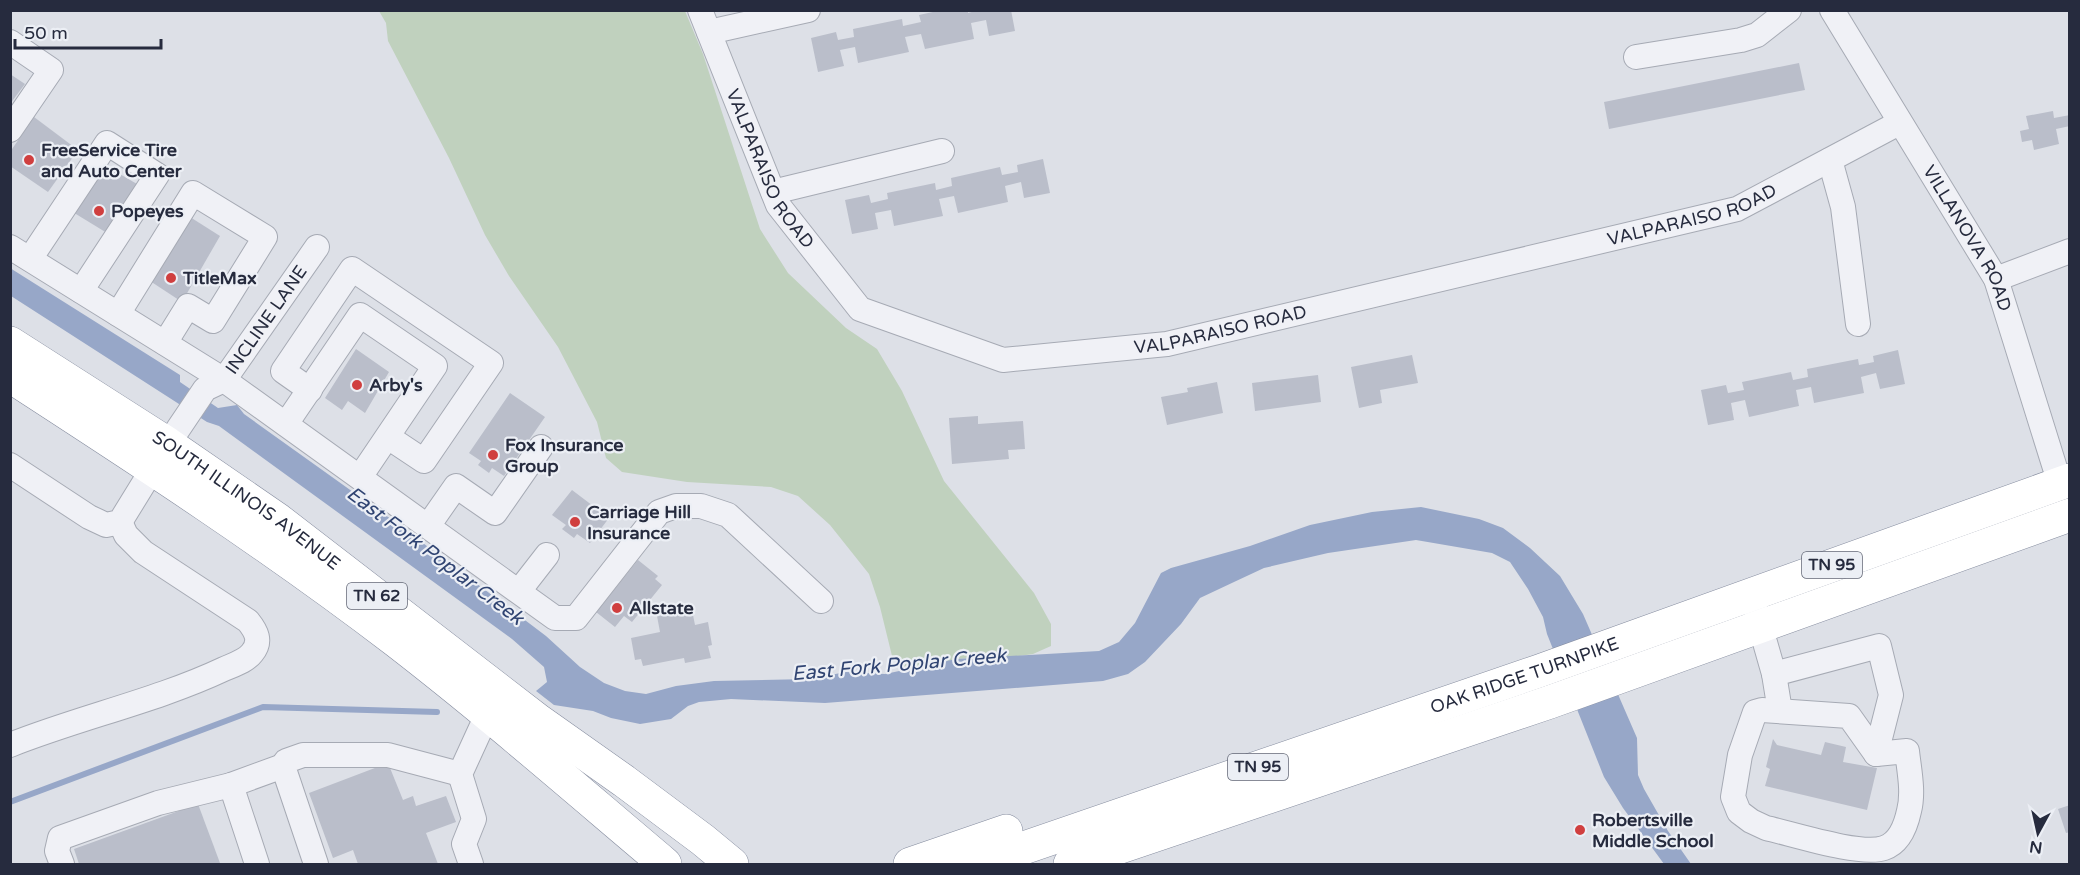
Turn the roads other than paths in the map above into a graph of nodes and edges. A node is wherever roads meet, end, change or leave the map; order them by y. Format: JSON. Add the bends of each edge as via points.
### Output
{"nodes":[{"id":1,"x":808,"y":10,"type":"edge"},
{"id":2,"x":1789,"y":10,"type":"edge"},
{"id":3,"x":1832,"y":10,"type":"edge"},
{"id":4,"x":704,"y":21,"type":"edge"},
{"id":5,"x":10,"y":42,"type":"edge"},
{"id":6,"x":1636,"y":57,"type":"dead end"},
{"id":7,"x":1899,"y":123,"type":"junction"},
{"id":8,"x":10,"y":130,"type":"edge"},
{"id":9,"x":942,"y":151,"type":"dead end"},
{"id":10,"x":1830,"y":160,"type":"junction"},
{"id":11,"x":773,"y":192,"type":"junction"},
{"id":12,"x":317,"y":247,"type":"dead end"},
{"id":13,"x":2070,"y":251,"type":"edge"},
{"id":14,"x":20,"y":253,"type":"edge"},
{"id":15,"x":1996,"y":279,"type":"junction"},
{"id":16,"x":81,"y":291,"type":"junction"},
{"id":17,"x":118,"y":314,"type":"junction"},
{"id":18,"x":1858,"y":324,"type":"dead end"},
{"id":19,"x":10,"y":343,"type":"edge"},
{"id":20,"x":165,"y":343,"type":"junction"},
{"id":21,"x":10,"y":376,"type":"edge"},
{"id":22,"x":215,"y":384,"type":"junction"},
{"id":23,"x":310,"y":390,"type":"junction"},
{"id":24,"x":286,"y":424,"type":"junction"},
{"id":25,"x":388,"y":437,"type":"junction"},
{"id":26,"x":167,"y":446,"type":"junction"},
{"id":27,"x":541,"y":447,"type":"dead end"},
{"id":28,"x":10,"y":465,"type":"edge"},
{"id":29,"x":360,"y":477,"type":"junction"},
{"id":30,"x":2065,"y":482,"type":"edge"},
{"id":31,"x":2070,"y":515,"type":"edge"},
{"id":32,"x":120,"y":522,"type":"junction"},
{"id":33,"x":428,"y":526,"type":"junction"},
{"id":34,"x":547,"y":555,"type":"dead end"},
{"id":35,"x":519,"y":591,"type":"junction"},
{"id":36,"x":1752,"y":594,"type":"junction"},
{"id":37,"x":821,"y":601,"type":"dead end"},
{"id":38,"x":1760,"y":626,"type":"junction"},
{"id":39,"x":1774,"y":674,"type":"junction"},
{"id":40,"x":1780,"y":711,"type":"junction"},
{"id":41,"x":487,"y":715,"type":"junction"},
{"id":42,"x":1371,"y":728,"type":"junction"},
{"id":43,"x":10,"y":745,"type":"edge"},
{"id":44,"x":532,"y":753,"type":"junction"},
{"id":45,"x":1876,"y":754,"type":"junction"},
{"id":46,"x":283,"y":766,"type":"junction"},
{"id":47,"x":460,"y":774,"type":"junction"},
{"id":48,"x":231,"y":785,"type":"junction"},
{"id":49,"x":1095,"y":859,"type":"edge"},
{"id":50,"x":62,"y":864,"type":"edge"},
{"id":51,"x":258,"y":864,"type":"edge"},
{"id":52,"x":316,"y":864,"type":"edge"},
{"id":53,"x":471,"y":864,"type":"edge"},
{"id":54,"x":636,"y":864,"type":"edge"},
{"id":55,"x":665,"y":864,"type":"edge"},
{"id":56,"x":732,"y":864,"type":"edge"},
{"id":57,"x":910,"y":864,"type":"edge"},
{"id":58,"x":977,"y":864,"type":"edge"},
{"id":59,"x":1070,"y":864,"type":"edge"}],
"edges":[{"from":1,"to":4,"type":"street"},
{"from":2,"to":6,"type":"street","via":[[1757,35],[1741,40]]},
{"from":3,"to":7,"type":"street","name":"VILLANOVA ROAD"},
{"from":4,"to":11,"type":"street","name":"VALPARAISO ROAD"},
{"from":5,"to":8,"type":"street","via":[[51,70]]},
{"from":7,"to":10,"type":"street","name":"VALPARAISO ROAD"},
{"from":7,"to":15,"type":"street","name":"VILLANOVA ROAD"},
{"from":9,"to":11,"type":"street"},
{"from":10,"to":11,"type":"street","name":"VALPARAISO ROAD","via":[[1737,209],[1167,344],[1003,360],[860,309],[778,205]]},
{"from":10,"to":18,"type":"street","via":[[1843,207]]},
{"from":12,"to":22,"type":"street","name":"INCLINE LANE"},
{"from":13,"to":15,"type":"street"},
{"from":14,"to":16,"type":"street"},
{"from":14,"to":16,"type":"street","via":[[107,143],[157,175]]},
{"from":15,"to":30,"type":"street","name":"VILLANOVA ROAD"},
{"from":16,"to":17,"type":"street"},
{"from":17,"to":20,"type":"street"},
{"from":17,"to":20,"type":"street","via":[[194,193],[265,237],[213,321],[188,306]]},
{"from":19,"to":26,"type":"highway","name":"SOUTH ILLINOIS AVENUE","number":"TN 62"},
{"from":20,"to":22,"type":"street"},
{"from":21,"to":26,"type":"highway","name":"SOUTH ILLINOIS AVENUE","number":"TN 62"},
{"from":22,"to":24,"type":"street"},
{"from":22,"to":26,"type":"street","name":"INCLINE LANE"},
{"from":23,"to":24,"type":"street"},
{"from":23,"to":25,"type":"street","via":[[360,315],[435,366]]},
{"from":23,"to":25,"type":"street","via":[[283,371],[352,269],[491,363],[424,461]]},
{"from":24,"to":29,"type":"street"},
{"from":25,"to":29,"type":"street"},
{"from":26,"to":32,"type":"street","name":"INCLINE LANE"},
{"from":26,"to":41,"type":"highway","name":"SOUTH ILLINOIS AVENUE","number":"TN 62","via":[[256,539],[396,641]]},
{"from":26,"to":56,"type":"highway","name":"SOUTH ILLINOIS AVENUE","number":"TN 62","via":[[277,519]]},
{"from":27,"to":33,"type":"street","via":[[495,513],[456,486]]},
{"from":28,"to":32,"type":"street","via":[[89,517],[106,525]]},
{"from":29,"to":33,"type":"street"},
{"from":30,"to":36,"type":"highway","name":"OAK RIDGE TURNPIKE","number":"TN 95"},
{"from":31,"to":38,"type":"highway","name":"OAK RIDGE TURNPIKE"},
{"from":32,"to":43,"type":"street","via":[[126,535],[143,552],[248,621],[256,631],[252,653],[201,680]]},
{"from":33,"to":35,"type":"street"},
{"from":34,"to":35,"type":"street"},
{"from":35,"to":37,"type":"street","via":[[555,618],[576,618],[659,512],[676,506],[701,506],[729,515]]},
{"from":36,"to":38,"type":"street"},
{"from":36,"to":42,"type":"highway","name":"OAK RIDGE TURNPIKE","number":"TN 95"},
{"from":38,"to":39,"type":"street"},
{"from":38,"to":49,"type":"highway","name":"OAK RIDGE TURNPIKE","number":"TN 95"},
{"from":39,"to":40,"type":"street"},
{"from":39,"to":45,"type":"street","via":[[1879,646],[1891,695]]},
{"from":40,"to":45,"type":"street","via":[[1849,716]]},
{"from":40,"to":45,"type":"street","via":[[1755,712],[1740,755],[1733,797],[1739,812],[1766,828],[1868,850],[1885,848],[1905,827],[1910,809],[1910,777],[1907,751]]},
{"from":41,"to":44,"type":"highway","name":"SOUTH ILLINOIS AVENUE","number":"TN 62"},
{"from":41,"to":47,"type":"street"},
{"from":42,"to":57,"type":"highway","via":[[1188,770]]},
{"from":42,"to":58,"type":"highway","name":"OAK RIDGE TURNPIKE","number":"TN 95"},
{"from":44,"to":54,"type":"highway","via":[[564,801]]},
{"from":44,"to":55,"type":"highway","name":"SOUTH ILLINOIS AVENUE","number":"TN 62"},
{"from":46,"to":47,"type":"street","via":[[303,755],[388,755]]},
{"from":46,"to":48,"type":"street"},
{"from":46,"to":52,"type":"street"},
{"from":47,"to":53,"type":"street","via":[[474,819],[464,844]]},
{"from":48,"to":50,"type":"street","via":[[158,803],[60,838],[57,851]]},
{"from":48,"to":51,"type":"street"},
{"from":49,"to":59,"type":"highway","name":"OAK RIDGE TURNPIKE","number":"TN 95"}]}
